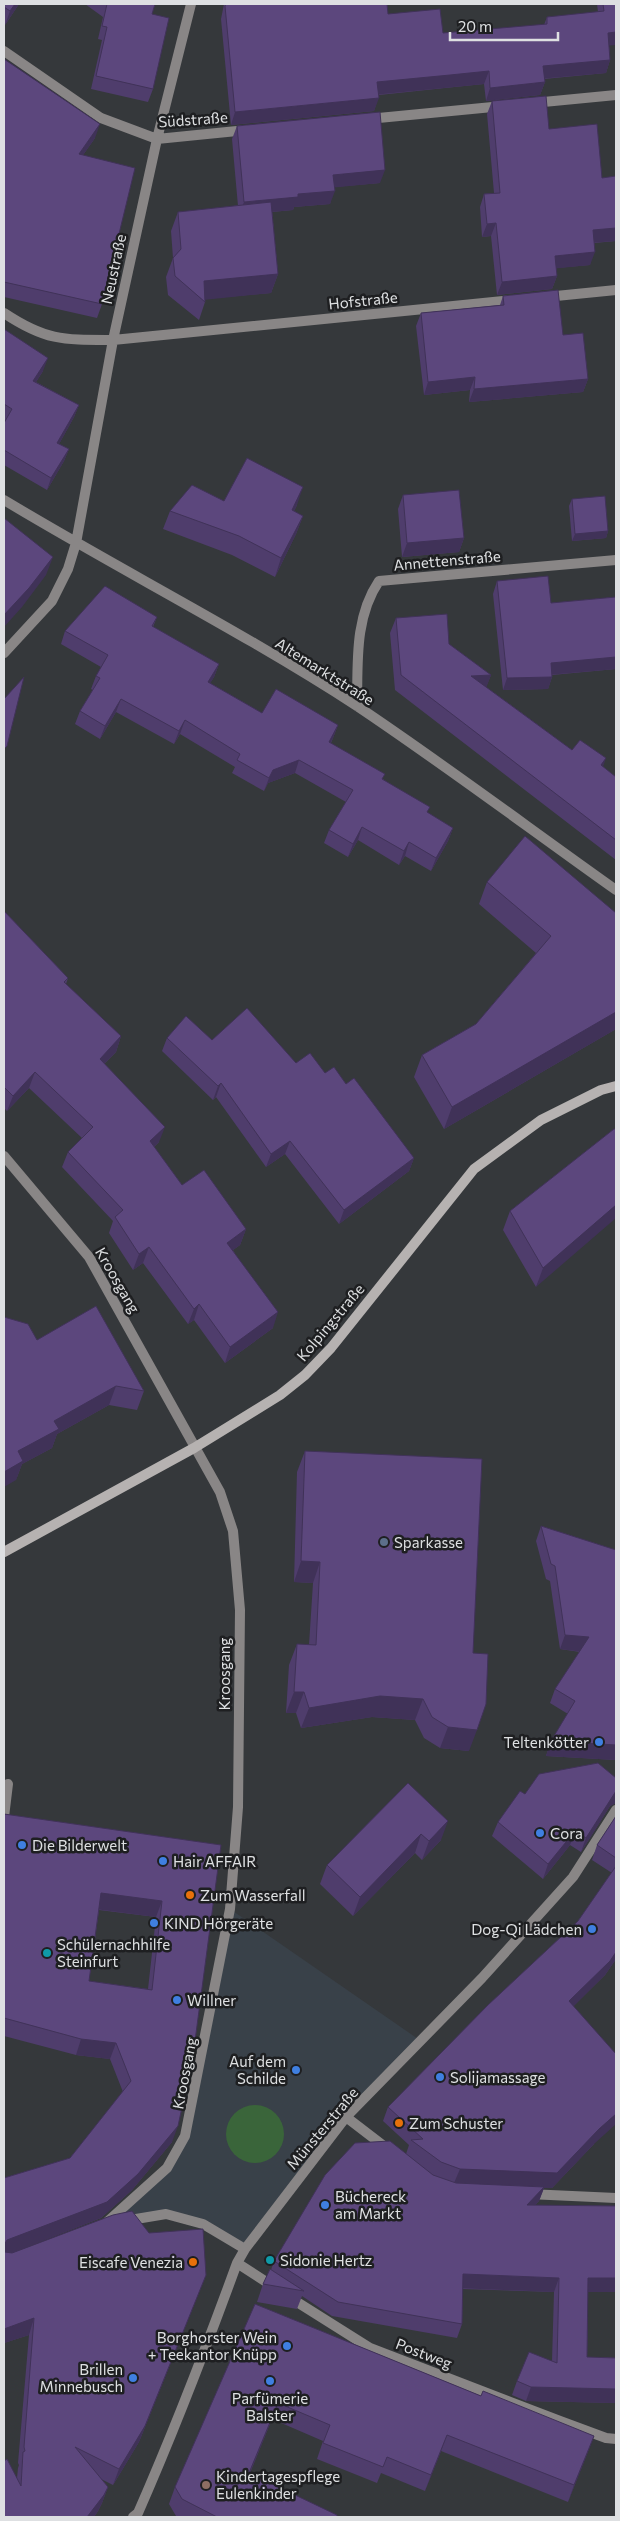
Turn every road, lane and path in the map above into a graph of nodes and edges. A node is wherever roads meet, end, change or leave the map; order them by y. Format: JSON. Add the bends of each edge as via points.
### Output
{"nodes":[{"id":1,"x":191,"y":4,"type":"edge"},
{"id":2,"x":4,"y":51,"type":"edge"},
{"id":3,"x":616,"y":95,"type":"edge"},
{"id":4,"x":352,"y":120,"type":"edge"},
{"id":5,"x":254,"y":130,"type":"edge"},
{"id":6,"x":157,"y":139,"type":"junction"},
{"id":7,"x":616,"y":290,"type":"edge"},
{"id":8,"x":4,"y":313,"type":"edge"},
{"id":9,"x":113,"y":340,"type":"junction"},
{"id":10,"x":4,"y":500,"type":"edge"},
{"id":11,"x":76,"y":543,"type":"junction"},
{"id":12,"x":616,"y":560,"type":"edge"},
{"id":13,"x":4,"y":653,"type":"edge"},
{"id":14,"x":356,"y":706,"type":"junction"},
{"id":15,"x":616,"y":890,"type":"edge"},
{"id":16,"x":616,"y":1086,"type":"edge"},
{"id":17,"x":4,"y":1156,"type":"edge"},
{"id":18,"x":194,"y":1448,"type":"junction"},
{"id":19,"x":4,"y":1552,"type":"edge"},
{"id":20,"x":8,"y":1784,"type":"dead end"},
{"id":21,"x":616,"y":1810,"type":"edge"},
{"id":22,"x":4,"y":1817,"type":"edge"},
{"id":23,"x":346,"y":2117,"type":"junction"},
{"id":24,"x":401,"y":2159,"type":"edge"},
{"id":25,"x":520,"y":2193,"type":"edge"},
{"id":26,"x":616,"y":2198,"type":"edge"},
{"id":27,"x":244,"y":2249,"type":"junction"},
{"id":28,"x":237,"y":2263,"type":"junction"},
{"id":29,"x":616,"y":2438,"type":"edge"},
{"id":30,"x":137,"y":2516,"type":"edge"}],
"edges":[{"from":1,"to":6,"type":"street","name":"Neustraße"},
{"from":2,"to":6,"type":"street","name":"Südstraße","via":[[101,118]]},
{"from":3,"to":4,"type":"street"},
{"from":5,"to":6,"type":"street","name":"Südstraße"},
{"from":6,"to":9,"type":"street","name":"Neustraße"},
{"from":7,"to":9,"type":"street","name":"Hofstraße"},
{"from":8,"to":9,"type":"street","name":"Hofstraße","via":[[28,329],[64,340]]},
{"from":9,"to":11,"type":"street","name":"Neustraße"},
{"from":10,"to":11,"type":"street","name":"Altemarktstraße"},
{"from":11,"to":13,"type":"street","name":"Neustraße","via":[[68,569],[52,601]]},
{"from":11,"to":14,"type":"street","name":"Altemarktstraße","via":[[212,619]]},
{"from":12,"to":14,"type":"street","name":"Annettenstraße","via":[[379,581],[368,597],[360,634]]},
{"from":14,"to":15,"type":"street","name":"Altemarktstraße"},
{"from":16,"to":18,"type":"street","name":"Kolpingstraße","via":[[601,1090],[542,1120],[474,1169],[331,1348],[305,1375],[280,1395]]},
{"from":17,"to":18,"type":"street","name":"Kroosgang","via":[[89,1257]]},
{"from":18,"to":19,"type":"street","name":"Kolpingstraße"},
{"from":18,"to":27,"type":"street","name":"Kroosgang","via":[[220,1492],[233,1531],[240,1610],[238,1808],[230,1909],[185,2136],[167,2168],[102,2225],[166,2214],[203,2224]]},
{"from":20,"to":22,"type":"street"},
{"from":21,"to":23,"type":"street","name":"Münsterstraße","via":[[573,1877],[482,1978]]},
{"from":23,"to":24,"type":"street"},
{"from":23,"to":27,"type":"street","name":"Münsterstraße"},
{"from":25,"to":26,"type":"street"},
{"from":27,"to":28,"type":"street","name":"Münsterstraße"},
{"from":28,"to":29,"type":"street","name":"Postweg","via":[[370,2348],[606,2438]]},
{"from":28,"to":30,"type":"street","name":"Münsterstraße","via":[[203,2358]]}]}
